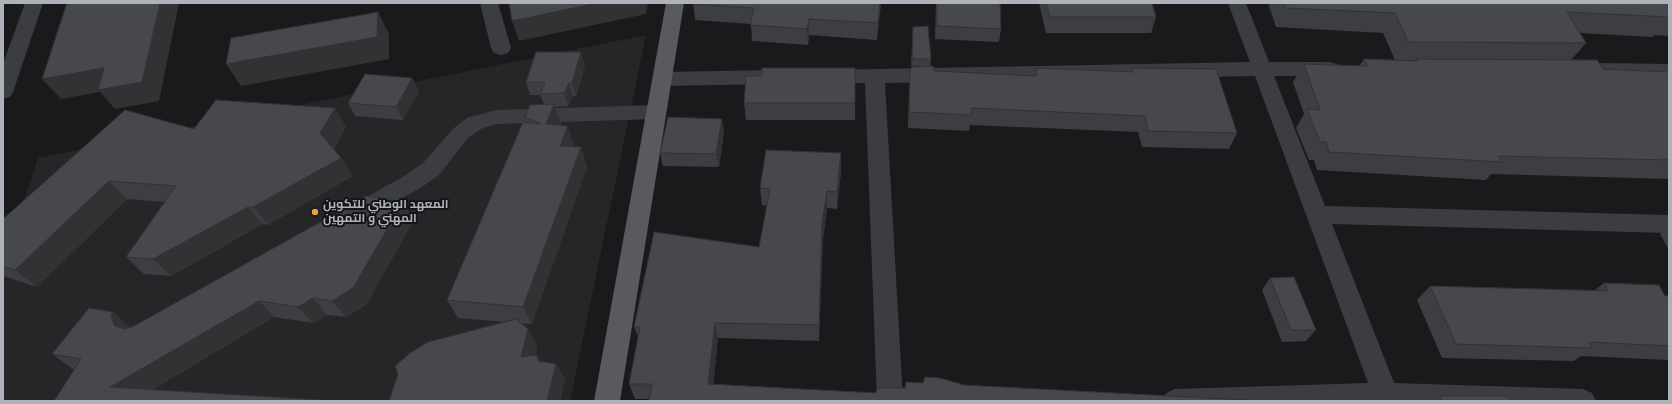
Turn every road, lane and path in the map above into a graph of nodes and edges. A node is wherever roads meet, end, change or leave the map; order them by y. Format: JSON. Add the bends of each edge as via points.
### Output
{"nodes":[{"id":1,"x":34,"y":3,"type":"edge"},
{"id":2,"x":489,"y":3,"type":"edge"},
{"id":3,"x":675,"y":3,"type":"edge"},
{"id":4,"x":1237,"y":3,"type":"edge"},
{"id":5,"x":501,"y":48,"type":"dead end"},
{"id":6,"x":1261,"y":68,"type":"junction"},
{"id":7,"x":1347,"y":69,"type":"edge"},
{"id":8,"x":1583,"y":70,"type":"edge"},
{"id":9,"x":1669,"y":71,"type":"edge"},
{"id":10,"x":876,"y":76,"type":"junction"},
{"id":11,"x":662,"y":79,"type":"junction"},
{"id":12,"x":3,"y":92,"type":"edge"},
{"id":13,"x":656,"y":112,"type":"junction"},
{"id":14,"x":1318,"y":215,"type":"junction"},
{"id":15,"x":1669,"y":224,"type":"edge"},
{"id":16,"x":304,"y":243,"type":"edge"},
{"id":17,"x":1386,"y":398,"type":"edge"},
{"id":18,"x":607,"y":401,"type":"edge"},
{"id":19,"x":890,"y":401,"type":"edge"},
{"id":20,"x":1175,"y":401,"type":"edge"},
{"id":21,"x":1583,"y":401,"type":"edge"}],
"edges":[{"from":1,"to":12,"type":"street"},
{"from":2,"to":5,"type":"street"},
{"from":3,"to":11,"type":"main road"},
{"from":4,"to":6,"type":"street"},
{"from":6,"to":7,"type":"street"},
{"from":6,"to":10,"type":"street"},
{"from":6,"to":14,"type":"street"},
{"from":8,"to":9,"type":"street"},
{"from":10,"to":11,"type":"street"},
{"from":10,"to":19,"type":"street"},
{"from":11,"to":13,"type":"main road"},
{"from":13,"to":16,"type":"street","via":[[496,117],[474,123],[461,133],[431,169],[420,177]]},
{"from":13,"to":18,"type":"main road"},
{"from":14,"to":15,"type":"street"},
{"from":14,"to":17,"type":"street"},
{"from":17,"to":20,"type":"street"},
{"from":17,"to":21,"type":"street"}]}
